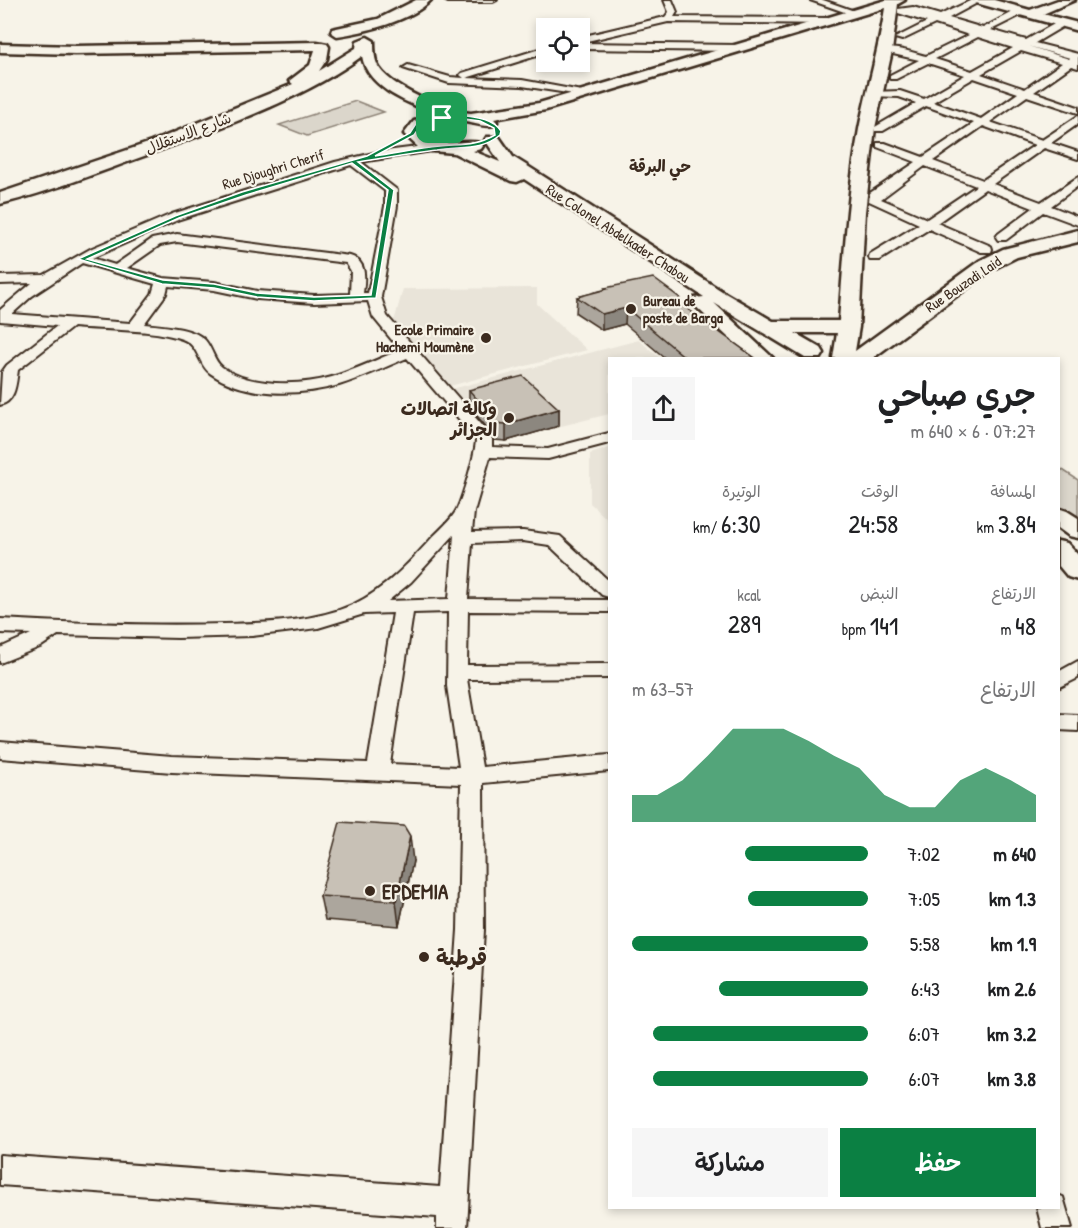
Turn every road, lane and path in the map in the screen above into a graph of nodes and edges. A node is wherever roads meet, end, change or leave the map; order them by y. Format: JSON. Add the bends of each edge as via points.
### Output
{"nodes":[{"id":1,"x":425,"y":0,"type":"edge"},
{"id":2,"x":438,"y":0,"type":"edge"},
{"id":3,"x":448,"y":0,"type":"edge"},
{"id":4,"x":493,"y":0,"type":"edge"},
{"id":5,"x":668,"y":0,"type":"edge"},
{"id":6,"x":814,"y":0,"type":"edge"},
{"id":7,"x":998,"y":0,"type":"edge"},
{"id":8,"x":1069,"y":0,"type":"edge"},
{"id":9,"x":895,"y":1,"type":"edge"},
{"id":10,"x":982,"y":1,"type":"edge"},
{"id":11,"x":1078,"y":5,"type":"edge"},
{"id":12,"x":856,"y":13,"type":"junction"},
{"id":13,"x":1040,"y":16,"type":"junction"},
{"id":14,"x":668,"y":19,"type":"junction"},
{"id":15,"x":936,"y":20,"type":"junction"},
{"id":16,"x":827,"y":21,"type":"junction"},
{"id":17,"x":1078,"y":21,"type":"edge"},
{"id":18,"x":1078,"y":27,"type":"edge"},
{"id":19,"x":337,"y":32,"type":"junction"},
{"id":20,"x":982,"y":32,"type":"junction"},
{"id":21,"x":590,"y":37,"type":"edge"},
{"id":22,"x":899,"y":38,"type":"dead end"},
{"id":23,"x":365,"y":41,"type":"junction"},
{"id":24,"x":590,"y":46,"type":"edge"},
{"id":25,"x":1024,"y":46,"type":"junction"},
{"id":26,"x":325,"y":47,"type":"junction"},
{"id":27,"x":0,"y":48,"type":"edge"},
{"id":28,"x":738,"y":48,"type":"junction"},
{"id":29,"x":885,"y":51,"type":"junction"},
{"id":30,"x":536,"y":53,"type":"edge"},
{"id":31,"x":930,"y":58,"type":"junction"},
{"id":32,"x":1076,"y":60,"type":"edge"},
{"id":33,"x":344,"y":63,"type":"junction"},
{"id":34,"x":408,"y":68,"type":"dead end"},
{"id":35,"x":977,"y":74,"type":"junction"},
{"id":36,"x":355,"y":76,"type":"dead end"},
{"id":37,"x":893,"y":77,"type":"dead end"},
{"id":38,"x":449,"y":80,"type":"junction"},
{"id":39,"x":308,"y":82,"type":"junction"},
{"id":40,"x":1029,"y":91,"type":"junction"},
{"id":41,"x":583,"y":94,"type":"junction"},
{"id":42,"x":876,"y":94,"type":"junction"},
{"id":43,"x":1078,"y":104,"type":"edge"},
{"id":44,"x":921,"y":105,"type":"junction"},
{"id":45,"x":541,"y":107,"type":"junction"},
{"id":46,"x":1078,"y":110,"type":"edge"},
{"id":47,"x":463,"y":117,"type":"junction"},
{"id":48,"x":1078,"y":119,"type":"edge"},
{"id":49,"x":978,"y":125,"type":"junction"},
{"id":50,"x":416,"y":129,"type":"junction"},
{"id":51,"x":879,"y":129,"type":"dead end"},
{"id":52,"x":500,"y":133,"type":"junction"},
{"id":53,"x":881,"y":145,"type":"dead end"},
{"id":54,"x":1039,"y":146,"type":"junction"},
{"id":55,"x":449,"y":148,"type":"junction"},
{"id":56,"x":1078,"y":156,"type":"edge"},
{"id":57,"x":369,"y":157,"type":"junction"},
{"id":58,"x":923,"y":160,"type":"junction"},
{"id":59,"x":353,"y":161,"type":"junction"},
{"id":60,"x":1078,"y":163,"type":"edge"},
{"id":61,"x":1078,"y":180,"type":"edge"},
{"id":62,"x":982,"y":184,"type":"junction"},
{"id":63,"x":0,"y":191,"type":"edge"},
{"id":64,"x":0,"y":199,"type":"edge"},
{"id":65,"x":1043,"y":207,"type":"junction"},
{"id":66,"x":1078,"y":221,"type":"edge"},
{"id":67,"x":930,"y":223,"type":"junction"},
{"id":68,"x":1078,"y":236,"type":"edge"},
{"id":69,"x":1002,"y":237,"type":"dead end"},
{"id":70,"x":986,"y":249,"type":"dead end"},
{"id":71,"x":875,"y":257,"type":"dead end"},
{"id":72,"x":81,"y":259,"type":"junction"},
{"id":73,"x":116,"y":270,"type":"junction"},
{"id":74,"x":44,"y":279,"type":"junction"},
{"id":75,"x":0,"y":280,"type":"edge"},
{"id":76,"x":162,"y":282,"type":"junction"},
{"id":77,"x":374,"y":297,"type":"junction"},
{"id":78,"x":356,"y":298,"type":"junction"},
{"id":79,"x":0,"y":317,"type":"edge"},
{"id":80,"x":70,"y":323,"type":"junction"},
{"id":81,"x":773,"y":327,"type":"junction"},
{"id":82,"x":849,"y":327,"type":"junction"},
{"id":83,"x":134,"y":328,"type":"junction"},
{"id":84,"x":408,"y":352,"type":"junction"},
{"id":85,"x":813,"y":353,"type":"junction"},
{"id":86,"x":761,"y":357,"type":"edge"},
{"id":87,"x":786,"y":357,"type":"edge"},
{"id":88,"x":835,"y":357,"type":"edge"},
{"id":89,"x":841,"y":357,"type":"edge"},
{"id":90,"x":861,"y":357,"type":"edge"},
{"id":91,"x":0,"y":400,"type":"edge"},
{"id":92,"x":608,"y":438,"type":"edge"},
{"id":93,"x":484,"y":453,"type":"junction"},
{"id":94,"x":465,"y":512,"type":"junction"},
{"id":95,"x":1060,"y":517,"type":"edge"},
{"id":96,"x":1078,"y":530,"type":"edge"},
{"id":97,"x":463,"y":538,"type":"junction"},
{"id":98,"x":1060,"y":551,"type":"edge"},
{"id":99,"x":1078,"y":571,"type":"edge"},
{"id":100,"x":608,"y":590,"type":"edge"},
{"id":101,"x":458,"y":605,"type":"junction"},
{"id":102,"x":608,"y":606,"type":"edge"},
{"id":103,"x":404,"y":607,"type":"junction"},
{"id":104,"x":362,"y":608,"type":"junction"},
{"id":105,"x":0,"y":626,"type":"edge"},
{"id":106,"x":53,"y":629,"type":"junction"},
{"id":107,"x":0,"y":656,"type":"edge"},
{"id":108,"x":1078,"y":668,"type":"edge"},
{"id":109,"x":608,"y":671,"type":"edge"},
{"id":110,"x":457,"y":672,"type":"junction"},
{"id":111,"x":1060,"y":680,"type":"edge"},
{"id":112,"x":1060,"y":722,"type":"edge"},
{"id":113,"x":1078,"y":723,"type":"edge"},
{"id":114,"x":0,"y":750,"type":"edge"},
{"id":115,"x":608,"y":763,"type":"edge"},
{"id":116,"x":378,"y":772,"type":"junction"},
{"id":117,"x":472,"y":776,"type":"junction"},
{"id":118,"x":0,"y":1170,"type":"edge"},
{"id":119,"x":1052,"y":1209,"type":"edge"},
{"id":120,"x":453,"y":1216,"type":"edge"},
{"id":121,"x":1058,"y":1228,"type":"edge"}],
"edges":[{"from":1,"to":19,"type":"main road","via":[[388,20]]},
{"from":2,"to":23,"type":"main road"},
{"from":3,"to":4,"type":"street"},
{"from":5,"to":14,"type":"street","via":[[673,12]]},
{"from":6,"to":12,"type":"street"},
{"from":7,"to":13,"type":"main road"},
{"from":8,"to":13,"type":"main road"},
{"from":9,"to":12,"type":"main road"},
{"from":9,"to":29,"type":"main road"},
{"from":10,"to":13,"type":"main road"},
{"from":10,"to":15,"type":"street"},
{"from":11,"to":13,"type":"main road"},
{"from":12,"to":16,"type":"main road"},
{"from":13,"to":17,"type":"main road"},
{"from":13,"to":18,"type":"main road"},
{"from":13,"to":20,"type":"street"},
{"from":13,"to":25,"type":"street"},
{"from":14,"to":16,"type":"street"},
{"from":14,"to":21,"type":"street"},
{"from":15,"to":20,"type":"street"},
{"from":15,"to":22,"type":"street"},
{"from":16,"to":28,"type":"main road"},
{"from":19,"to":23,"type":"main road","via":[[358,34]]},
{"from":19,"to":26,"type":"main road"},
{"from":20,"to":25,"type":"street"},
{"from":20,"to":31,"type":"street"},
{"from":23,"to":26,"type":"main road"},
{"from":23,"to":33,"type":"main road","name":"شارع الاستقلال","via":[[363,49]]},
{"from":23,"to":47,"type":"main road","via":[[371,67],[382,77],[417,100]]},
{"from":24,"to":28,"type":"street"},
{"from":25,"to":32,"type":"street"},
{"from":25,"to":35,"type":"street"},
{"from":26,"to":27,"type":"main road"},
{"from":26,"to":33,"type":"main road"},
{"from":26,"to":63,"type":"main road","name":"شارع الاستقلال","via":[[317,66],[299,79],[246,104],[129,149]]},
{"from":28,"to":41,"type":"main road"},
{"from":29,"to":31,"type":"street"},
{"from":29,"to":42,"type":"main road"},
{"from":30,"to":38,"type":"street"},
{"from":31,"to":35,"type":"street"},
{"from":31,"to":37,"type":"street"},
{"from":32,"to":40,"type":"street"},
{"from":33,"to":39,"type":"main road","name":"شارع الاستقلال"},
{"from":33,"to":50,"type":"main road","via":[[408,105]]},
{"from":34,"to":38,"type":"street"},
{"from":35,"to":40,"type":"street"},
{"from":35,"to":44,"type":"street"},
{"from":36,"to":39,"type":"main road"},
{"from":38,"to":41,"type":"street","via":[[522,83]]},
{"from":39,"to":64,"type":"main road","name":"شارع الاستقلال","via":[[149,149]]},
{"from":40,"to":43,"type":"street"},
{"from":40,"to":46,"type":"street"},
{"from":40,"to":49,"type":"street"},
{"from":41,"to":45,"type":"main road"},
{"from":42,"to":44,"type":"street"},
{"from":42,"to":82,"type":"main road","via":[[867,128],[856,212]]},
{"from":44,"to":49,"type":"street"},
{"from":44,"to":51,"type":"street"},
{"from":45,"to":47,"type":"main road"},
{"from":45,"to":52,"type":"main road"},
{"from":47,"to":50,"type":"main road"},
{"from":47,"to":52,"type":"main road","name":"Rue Colonel Abdelkader Chabou","via":[[490,123]]},
{"from":48,"to":54,"type":"street"},
{"from":49,"to":54,"type":"street"},
{"from":49,"to":58,"type":"street"},
{"from":50,"to":55,"type":"main road","name":"Rue Colonel Abdelkader Chabou","via":[[420,142]]},
{"from":50,"to":57,"type":"street"},
{"from":52,"to":55,"type":"main road","via":[[477,145]]},
{"from":52,"to":81,"type":"main road","name":"Rue Colonel Abdelkader Chabou","via":[[507,160],[718,297]]},
{"from":53,"to":58,"type":"street"},
{"from":54,"to":56,"type":"street"},
{"from":54,"to":60,"type":"street"},
{"from":54,"to":62,"type":"street"},
{"from":55,"to":57,"type":"street"},
{"from":55,"to":86,"type":"main road","name":"Rue Colonel Abdelkader Chabou","via":[[509,172],[697,299]]},
{"from":57,"to":59,"type":"street","name":"Rue Djoughri Cherif"},
{"from":58,"to":62,"type":"street"},
{"from":58,"to":67,"type":"street","via":[[873,198]]},
{"from":59,"to":72,"type":"street","name":"Rue Djoughri Cherif","via":[[177,217]]},
{"from":59,"to":77,"type":"street","via":[[391,190]]},
{"from":61,"to":65,"type":"street"},
{"from":62,"to":65,"type":"street"},
{"from":62,"to":67,"type":"street"},
{"from":65,"to":66,"type":"street"},
{"from":65,"to":69,"type":"street"},
{"from":67,"to":70,"type":"street"},
{"from":67,"to":71,"type":"street"},
{"from":68,"to":90,"type":"main road","name":"Rue Bouzadi Laid","via":[[1010,252],[986,265]]},
{"from":72,"to":73,"type":"street"},
{"from":72,"to":74,"type":"street","name":"Rue Djoughri Cherif"},
{"from":73,"to":76,"type":"street"},
{"from":73,"to":78,"type":"street","via":[[164,239],[225,243],[350,260],[358,268]]},
{"from":74,"to":75,"type":"street"},
{"from":74,"to":79,"type":"street","name":"Rue Djoughri Cherif"},
{"from":76,"to":78,"type":"street","via":[[214,286],[257,295]]},
{"from":76,"to":83,"type":"street","via":[[159,294]]},
{"from":77,"to":78,"type":"street"},
{"from":77,"to":84,"type":"street","via":[[380,317]]},
{"from":79,"to":80,"type":"street"},
{"from":80,"to":83,"type":"street"},
{"from":80,"to":91,"type":"street","via":[[12,368],[9,388]]},
{"from":81,"to":82,"type":"main road"},
{"from":81,"to":85,"type":"main road","name":"Rue Colonel Abdelkader Chabou"},
{"from":82,"to":89,"type":"main road"},
{"from":83,"to":84,"type":"street","via":[[186,335],[199,342],[214,369],[258,387],[335,381]]},
{"from":84,"to":93,"type":"street","via":[[481,434]]},
{"from":85,"to":87,"type":"main road"},
{"from":85,"to":88,"type":"main road"},
{"from":92,"to":93,"type":"street","via":[[548,454]]},
{"from":93,"to":94,"type":"street"},
{"from":94,"to":97,"type":"street"},
{"from":94,"to":104,"type":"street","via":[[395,586]]},
{"from":95,"to":96,"type":"main road"},
{"from":97,"to":100,"type":"street","via":[[523,536],[554,540]]},
{"from":97,"to":101,"type":"street"},
{"from":98,"to":99,"type":"main road"},
{"from":101,"to":102,"type":"street"},
{"from":101,"to":103,"type":"street"},
{"from":101,"to":110,"type":"street"},
{"from":103,"to":104,"type":"street"},
{"from":103,"to":116,"type":"street"},
{"from":104,"to":106,"type":"street","via":[[311,623],[260,629]]},
{"from":105,"to":106,"type":"street"},
{"from":106,"to":107,"type":"street"},
{"from":108,"to":111,"type":"street"},
{"from":109,"to":110,"type":"street"},
{"from":110,"to":117,"type":"street"},
{"from":112,"to":113,"type":"street"},
{"from":114,"to":116,"type":"street","via":[[172,764]]},
{"from":115,"to":117,"type":"street"},
{"from":116,"to":117,"type":"street"},
{"from":117,"to":120,"type":"street","via":[[471,930]]},
{"from":118,"to":120,"type":"street"},
{"from":119,"to":121,"type":"street"}]}
